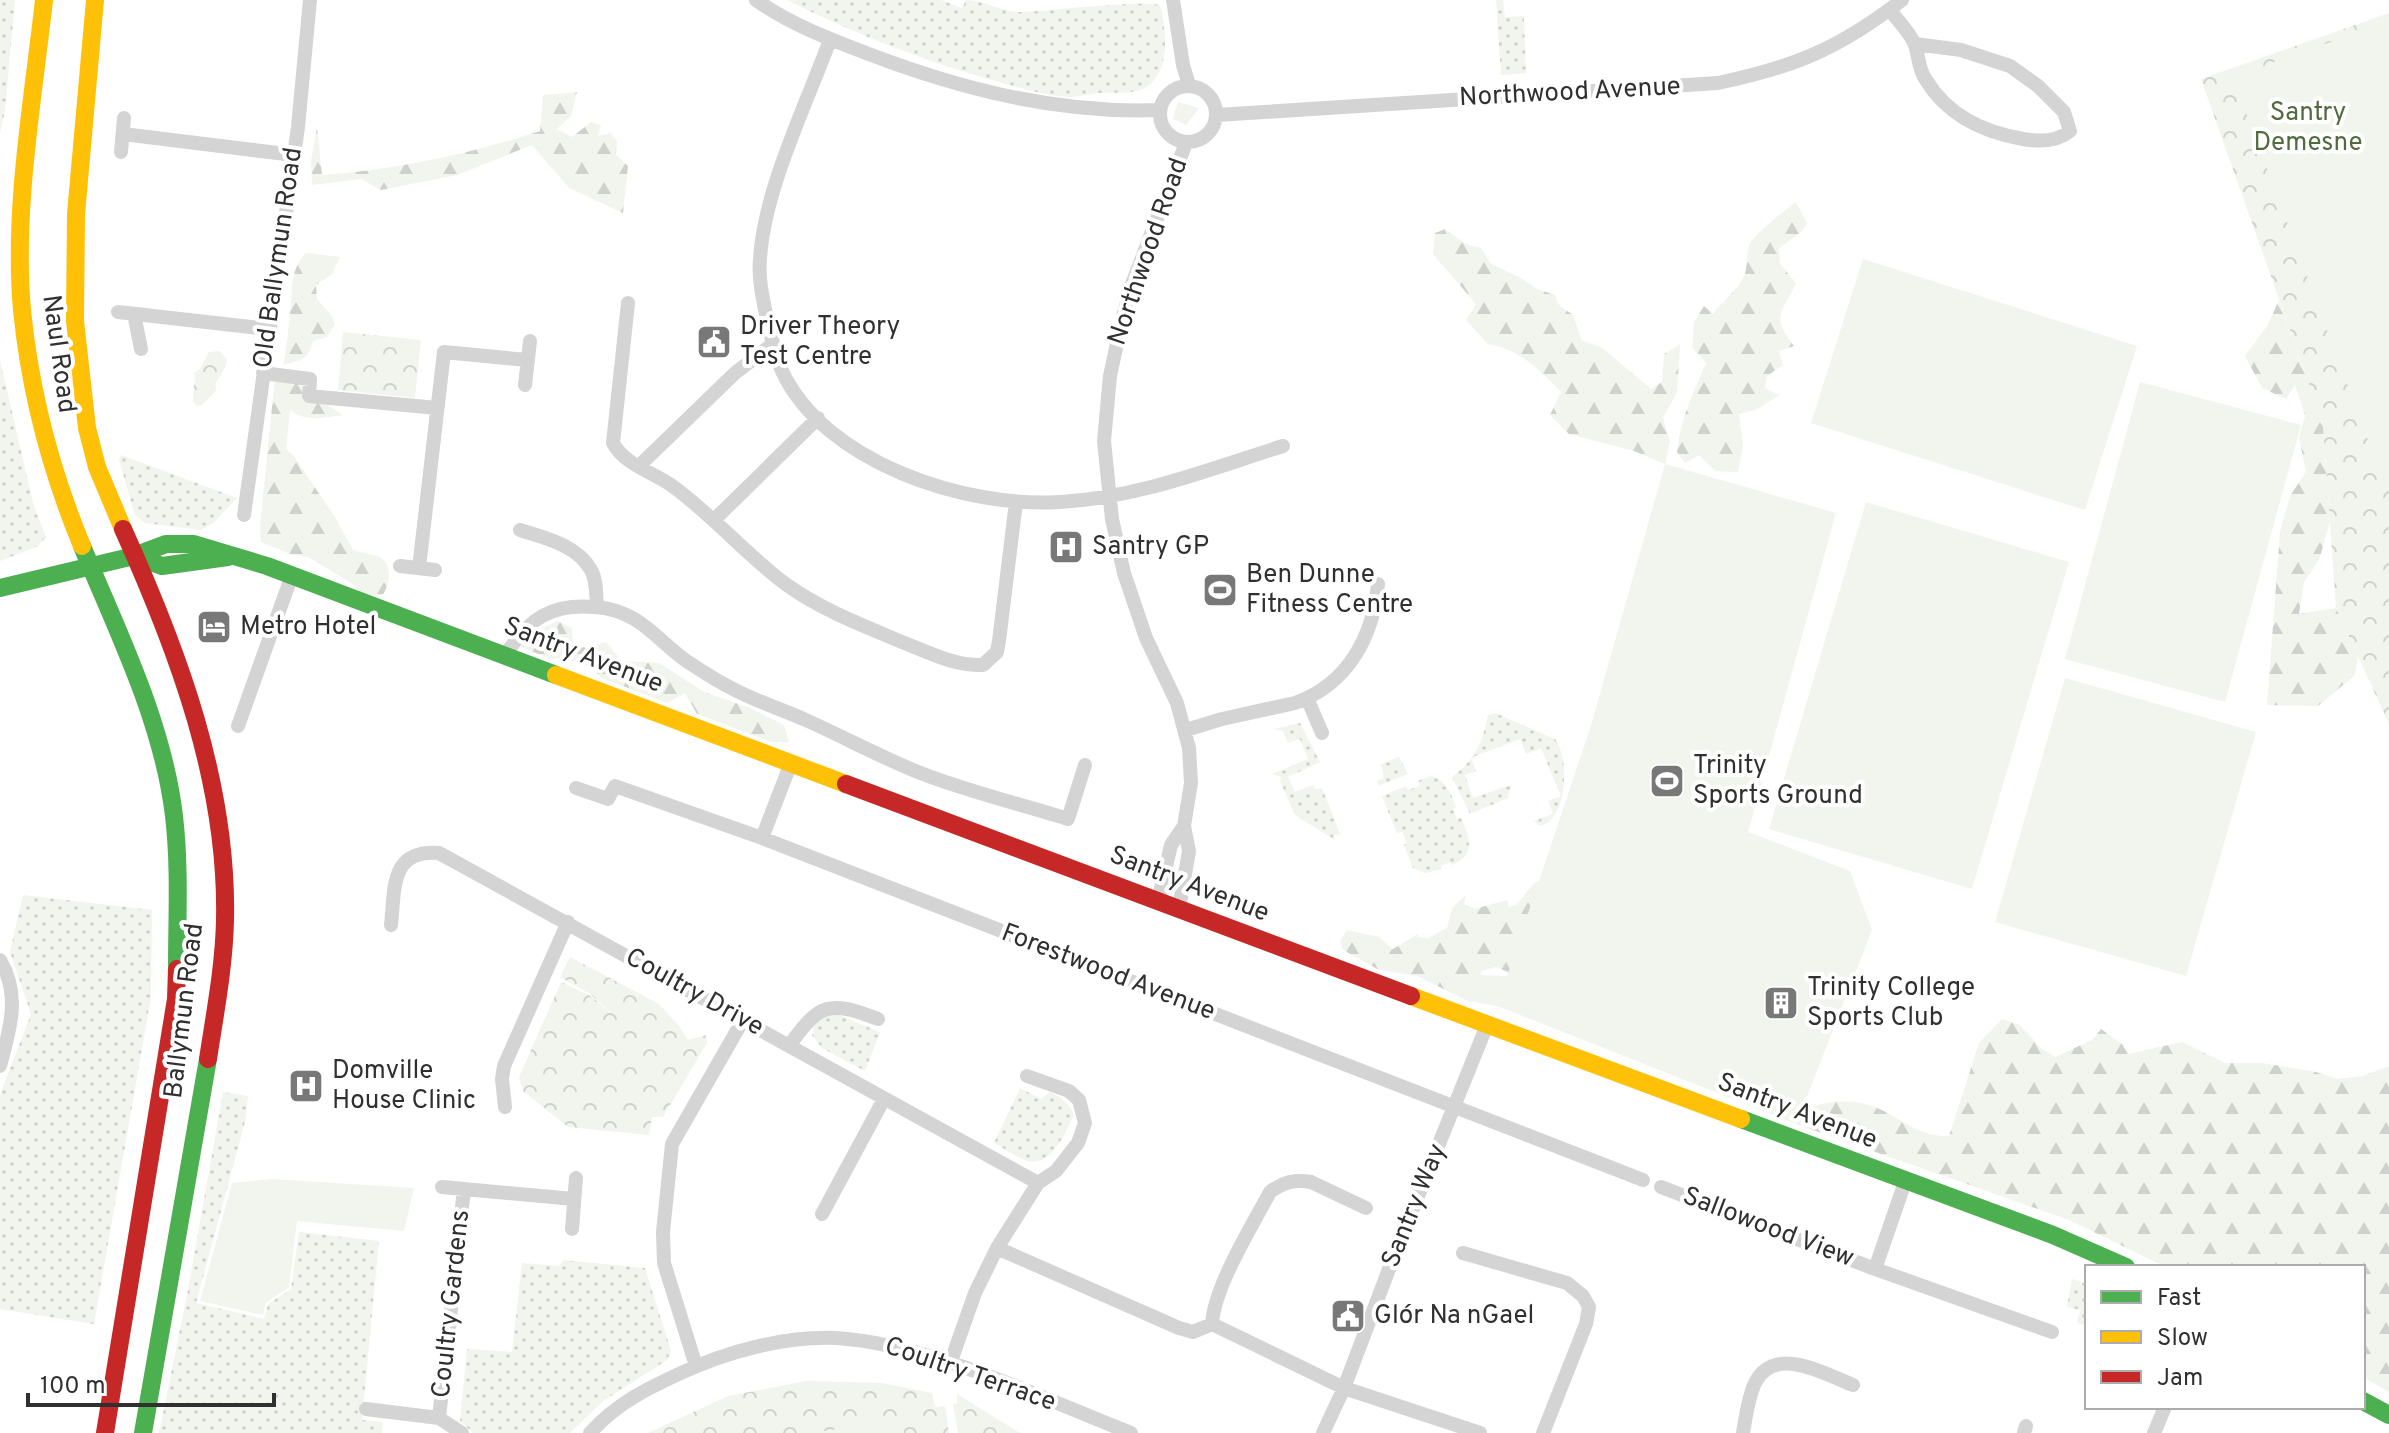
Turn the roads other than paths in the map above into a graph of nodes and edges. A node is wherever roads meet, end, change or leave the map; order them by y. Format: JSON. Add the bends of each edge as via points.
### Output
{"nodes":[{"id":1,"x":44,"y":0,"type":"edge"},
{"id":2,"x":95,"y":0,"type":"edge"},
{"id":3,"x":310,"y":0,"type":"edge"},
{"id":4,"x":756,"y":0,"type":"edge"},
{"id":5,"x":1173,"y":0,"type":"edge"},
{"id":6,"x":1902,"y":0,"type":"edge"},
{"id":7,"x":1890,"y":10,"type":"junction"},
{"id":8,"x":830,"y":40,"type":"junction"},
{"id":9,"x":1915,"y":44,"type":"junction"},
{"id":10,"x":1189,"y":85,"type":"junction"},
{"id":11,"x":1159,"y":110,"type":"junction"},
{"id":12,"x":1217,"y":115,"type":"junction"},
{"id":13,"x":124,"y":118,"type":"dead end"},
{"id":14,"x":123,"y":134,"type":"junction"},
{"id":15,"x":1186,"y":143,"type":"junction"},
{"id":16,"x":121,"y":152,"type":"dead end"},
{"id":17,"x":294,"y":155,"type":"junction"},
{"id":18,"x":628,"y":303,"type":"dead end"},
{"id":19,"x":118,"y":312,"type":"dead end"},
{"id":20,"x":134,"y":314,"type":"junction"},
{"id":21,"x":268,"y":329,"type":"junction"},
{"id":22,"x":530,"y":341,"type":"dead end"},
{"id":23,"x":773,"y":344,"type":"junction"},
{"id":24,"x":141,"y":349,"type":"dead end"},
{"id":25,"x":527,"y":360,"type":"junction"},
{"id":26,"x":263,"y":373,"type":"junction"},
{"id":27,"x":525,"y":385,"type":"dead end"},
{"id":28,"x":437,"y":408,"type":"junction"},
{"id":29,"x":818,"y":418,"type":"junction"},
{"id":30,"x":1283,"y":446,"type":"dead end"},
{"id":31,"x":639,"y":466,"type":"junction"},
{"id":32,"x":1108,"y":496,"type":"junction"},
{"id":33,"x":1016,"y":502,"type":"junction"},
{"id":34,"x":244,"y":515,"type":"dead end"},
{"id":35,"x":714,"y":520,"type":"junction"},
{"id":36,"x":520,"y":530,"type":"dead end"},
{"id":37,"x":134,"y":556,"type":"junction"},
{"id":38,"x":89,"y":566,"type":"junction"},
{"id":39,"x":400,"y":566,"type":"dead end"},
{"id":40,"x":419,"y":568,"type":"junction"},
{"id":41,"x":435,"y":570,"type":"dead end"},
{"id":42,"x":292,"y":575,"type":"junction"},
{"id":43,"x":1378,"y":584,"type":"dead end"},
{"id":44,"x":0,"y":588,"type":"edge"},
{"id":45,"x":597,"y":607,"type":"junction"},
{"id":46,"x":506,"y":654,"type":"junction"},
{"id":47,"x":1307,"y":698,"type":"junction"},
{"id":48,"x":238,"y":726,"type":"dead end"},
{"id":49,"x":1186,"y":730,"type":"junction"},
{"id":50,"x":1322,"y":733,"type":"dead end"},
{"id":51,"x":791,"y":763,"type":"junction"},
{"id":52,"x":1085,"y":765,"type":"dead end"},
{"id":53,"x":576,"y":788,"type":"dead end"},
{"id":54,"x":1184,"y":826,"type":"junction"},
{"id":55,"x":762,"y":838,"type":"junction"},
{"id":56,"x":1158,"y":901,"type":"junction"},
{"id":57,"x":1179,"y":909,"type":"junction"},
{"id":58,"x":568,"y":922,"type":"junction"},
{"id":59,"x":391,"y":925,"type":"dead end"},
{"id":60,"x":0,"y":960,"type":"edge"},
{"id":61,"x":878,"y":1019,"type":"dead end"},
{"id":62,"x":743,"y":1020,"type":"junction"},
{"id":63,"x":1487,"y":1025,"type":"junction"},
{"id":64,"x":789,"y":1046,"type":"junction"},
{"id":65,"x":0,"y":1066,"type":"edge"},
{"id":66,"x":1027,"y":1076,"type":"dead end"},
{"id":67,"x":884,"y":1099,"type":"junction"},
{"id":68,"x":505,"y":1107,"type":"dead end"},
{"id":69,"x":1455,"y":1108,"type":"junction"},
{"id":70,"x":576,"y":1178,"type":"dead end"},
{"id":71,"x":1643,"y":1180,"type":"dead end"},
{"id":72,"x":1905,"y":1182,"type":"junction"},
{"id":73,"x":1038,"y":1183,"type":"junction"},
{"id":74,"x":442,"y":1187,"type":"dead end"},
{"id":75,"x":1661,"y":1187,"type":"dead end"},
{"id":76,"x":464,"y":1189,"type":"junction"},
{"id":77,"x":574,"y":1199,"type":"junction"},
{"id":78,"x":1366,"y":1208,"type":"dead end"},
{"id":79,"x":822,"y":1214,"type":"dead end"},
{"id":80,"x":572,"y":1229,"type":"dead end"},
{"id":81,"x":997,"y":1248,"type":"junction"},
{"id":82,"x":1463,"y":1253,"type":"dead end"},
{"id":83,"x":2121,"y":1265,"type":"edge"},
{"id":84,"x":1875,"y":1269,"type":"junction"},
{"id":85,"x":1212,"y":1324,"type":"junction"},
{"id":86,"x":2052,"y":1332,"type":"dead end"},
{"id":87,"x":950,"y":1364,"type":"junction"},
{"id":88,"x":696,"y":1366,"type":"junction"},
{"id":89,"x":1853,"y":1385,"type":"dead end"},
{"id":90,"x":1344,"y":1388,"type":"junction"},
{"id":91,"x":2365,"y":1402,"type":"edge"},
{"id":92,"x":366,"y":1409,"type":"dead end"},
{"id":93,"x":2164,"y":1409,"type":"edge"},
{"id":94,"x":2389,"y":1415,"type":"edge"},
{"id":95,"x":439,"y":1418,"type":"junction"},
{"id":96,"x":105,"y":1433,"type":"edge"},
{"id":97,"x":143,"y":1433,"type":"edge"},
{"id":98,"x":462,"y":1433,"type":"edge"},
{"id":99,"x":590,"y":1433,"type":"edge"},
{"id":100,"x":1131,"y":1433,"type":"edge"},
{"id":101,"x":1323,"y":1433,"type":"edge"},
{"id":102,"x":1480,"y":1433,"type":"edge"},
{"id":103,"x":1543,"y":1433,"type":"edge"},
{"id":104,"x":1743,"y":1433,"type":"edge"},
{"id":105,"x":2154,"y":1433,"type":"edge"}],
"edges":[{"from":1,"to":38,"type":"main road","name":"Naul Road","via":[[23,203],[22,309],[36,405],[63,501]]},
{"from":2,"to":37,"type":"main road","name":"Naul Road","via":[[77,189],[76,343],[94,452]]},
{"from":3,"to":17,"type":"street","name":"Old Ballymun Road"},
{"from":4,"to":8,"type":"street"},
{"from":5,"to":10,"type":"street"},
{"from":6,"to":7,"type":"street","name":"Northwood Avenue"},
{"from":7,"to":9,"type":"street"},
{"from":7,"to":12,"type":"street","name":"Northwood Avenue","via":[[1818,54],[1718,83]]},
{"from":8,"to":11,"type":"street","via":[[1001,96],[1080,108]]},
{"from":8,"to":23,"type":"street","via":[[762,231],[759,262]]},
{"from":9,"to":9,"type":"street","via":[[1961,50],[2010,66],[2064,112],[2070,131],[2060,139],[2031,140],[1970,124],[1925,80]]},
{"from":10,"to":11,"type":"street","via":[[1169,92]]},
{"from":10,"to":12,"type":"street","via":[[1212,98]]},
{"from":11,"to":15,"type":"street","via":[[1165,132]]},
{"from":12,"to":15,"type":"street","via":[[1206,136]]},
{"from":13,"to":14,"type":"street"},
{"from":14,"to":16,"type":"street"},
{"from":14,"to":17,"type":"street"},
{"from":15,"to":32,"type":"street","name":"Northwood Road","via":[[1132,284],[1116,344],[1104,441]]},
{"from":17,"to":21,"type":"street","name":"Old Ballymun Road"},
{"from":18,"to":31,"type":"street","via":[[613,443],[618,453]]},
{"from":19,"to":20,"type":"street"},
{"from":20,"to":21,"type":"street"},
{"from":20,"to":24,"type":"street"},
{"from":21,"to":26,"type":"street","name":"Old Ballymun Road"},
{"from":22,"to":25,"type":"street"},
{"from":23,"to":29,"type":"street","via":[[783,372]]},
{"from":23,"to":31,"type":"street","via":[[735,373]]},
{"from":25,"to":27,"type":"street"},
{"from":25,"to":28,"type":"street","via":[[444,352]]},
{"from":26,"to":28,"type":"street","via":[[310,379],[309,396]]},
{"from":26,"to":34,"type":"street","name":"Old Ballymun Road"},
{"from":28,"to":40,"type":"street"},
{"from":29,"to":33,"type":"street","via":[[880,464],[920,481]]},
{"from":29,"to":35,"type":"street"},
{"from":30,"to":32,"type":"street"},
{"from":31,"to":35,"type":"street"},
{"from":32,"to":33,"type":"street"},
{"from":32,"to":49,"type":"street","name":"Northwood Road","via":[[1132,601]]},
{"from":33,"to":35,"type":"street","via":[[997,652],[983,665],[940,657],[815,603]]},
{"from":36,"to":45,"type":"street","via":[[569,548],[581,558],[592,571]]},
{"from":37,"to":38,"type":"main road","name":"Santry Avenue"},
{"from":37,"to":42,"type":"main road","name":"Santry Avenue","via":[[162,566],[233,556]]},
{"from":37,"to":97,"type":"main road","name":"Ballymun Road","via":[[196,721],[223,875],[224,942]]},
{"from":38,"to":44,"type":"main road","name":"Santry Avenue"},
{"from":38,"to":96,"type":"main road","name":"Ballymun Road","via":[[148,707],[174,816],[178,883],[176,999]]},
{"from":39,"to":40,"type":"street"},
{"from":40,"to":41,"type":"street"},
{"from":42,"to":46,"type":"main road","name":"Santry Avenue"},
{"from":42,"to":48,"type":"street"},
{"from":43,"to":47,"type":"street","via":[[1371,626],[1359,650],[1333,682]]},
{"from":45,"to":46,"type":"street","via":[[540,616]]},
{"from":45,"to":52,"type":"street","via":[[650,628],[686,661],[737,691],[922,774],[1068,819]]},
{"from":46,"to":51,"type":"main road","name":"Santry Avenue"},
{"from":47,"to":49,"type":"street"},
{"from":47,"to":50,"type":"street"},
{"from":49,"to":54,"type":"street","name":"Northwood Road","via":[[1191,773]]},
{"from":51,"to":55,"type":"street"},
{"from":51,"to":56,"type":"main road","name":"Santry Avenue"},
{"from":53,"to":55,"type":"street","name":"Forestwood Avenue","via":[[608,799],[615,786]]},
{"from":54,"to":56,"type":"street","name":"Northwood Road","via":[[1171,845]]},
{"from":54,"to":57,"type":"street","name":"Northwood Road","via":[[1189,851]]},
{"from":55,"to":69,"type":"street","name":"Forestwood Avenue"},
{"from":56,"to":57,"type":"main road","name":"Santry Avenue"},
{"from":57,"to":63,"type":"main road","name":"Santry Avenue"},
{"from":58,"to":59,"type":"street","name":"Coultry Drive","via":[[439,853],[421,851],[406,860],[396,877]]},
{"from":58,"to":62,"type":"street","name":"Coultry Drive"},
{"from":58,"to":68,"type":"street","via":[[504,1066]]},
{"from":60,"to":65,"type":"street","via":[[13,992]]},
{"from":61,"to":64,"type":"street","via":[[851,1009],[821,1010]]},
{"from":62,"to":64,"type":"street","name":"Coultry Drive"},
{"from":62,"to":88,"type":"street","via":[[671,1147],[664,1263]]},
{"from":63,"to":69,"type":"street","name":"Santry Way"},
{"from":63,"to":72,"type":"main road","name":"Santry Avenue"},
{"from":64,"to":67,"type":"street","name":"Coultry Drive"},
{"from":66,"to":73,"type":"street","via":[[1069,1091],[1079,1100],[1085,1123],[1078,1143],[1056,1171]]},
{"from":67,"to":73,"type":"street","name":"Coultry Drive"},
{"from":67,"to":79,"type":"street"},
{"from":69,"to":71,"type":"street","name":"Forestwood Avenue"},
{"from":69,"to":90,"type":"street","name":"Santry Way"},
{"from":70,"to":77,"type":"street"},
{"from":72,"to":83,"type":"main road","name":"Santry Avenue"},
{"from":72,"to":84,"type":"street","name":"Sallowood View"},
{"from":73,"to":81,"type":"street"},
{"from":74,"to":76,"type":"street","name":"Coultry Gardens"},
{"from":75,"to":84,"type":"street","name":"Sallowood View"},
{"from":76,"to":77,"type":"street","name":"Coultry Gardens"},
{"from":76,"to":95,"type":"street","name":"Coultry Gardens"},
{"from":77,"to":80,"type":"street"},
{"from":78,"to":85,"type":"street","via":[[1302,1180],[1280,1184],[1270,1192],[1223,1285]]},
{"from":81,"to":85,"type":"street","via":[[1179,1328],[1193,1332]]},
{"from":81,"to":87,"type":"street"},
{"from":82,"to":103,"type":"street","via":[[1567,1283],[1589,1307]]},
{"from":84,"to":86,"type":"street","name":"Sallowood View"},
{"from":85,"to":90,"type":"street"},
{"from":87,"to":88,"type":"street","name":"Coultry Terrace","via":[[871,1342],[832,1338],[789,1341]]},
{"from":87,"to":100,"type":"street","name":"Coultry Terrace"},
{"from":88,"to":99,"type":"street","name":"Coultry Terrace","via":[[640,1392],[608,1413]]},
{"from":89,"to":104,"type":"street","via":[[1796,1363],[1778,1364],[1757,1379]]},
{"from":90,"to":101,"type":"street","name":"Santry Way"},
{"from":90,"to":102,"type":"street"},
{"from":91,"to":94,"type":"main road"},
{"from":92,"to":95,"type":"street","name":"Coultry Gardens"},
{"from":93,"to":105,"type":"street"},
{"from":95,"to":98,"type":"street","name":"Coultry Gardens"}]}
